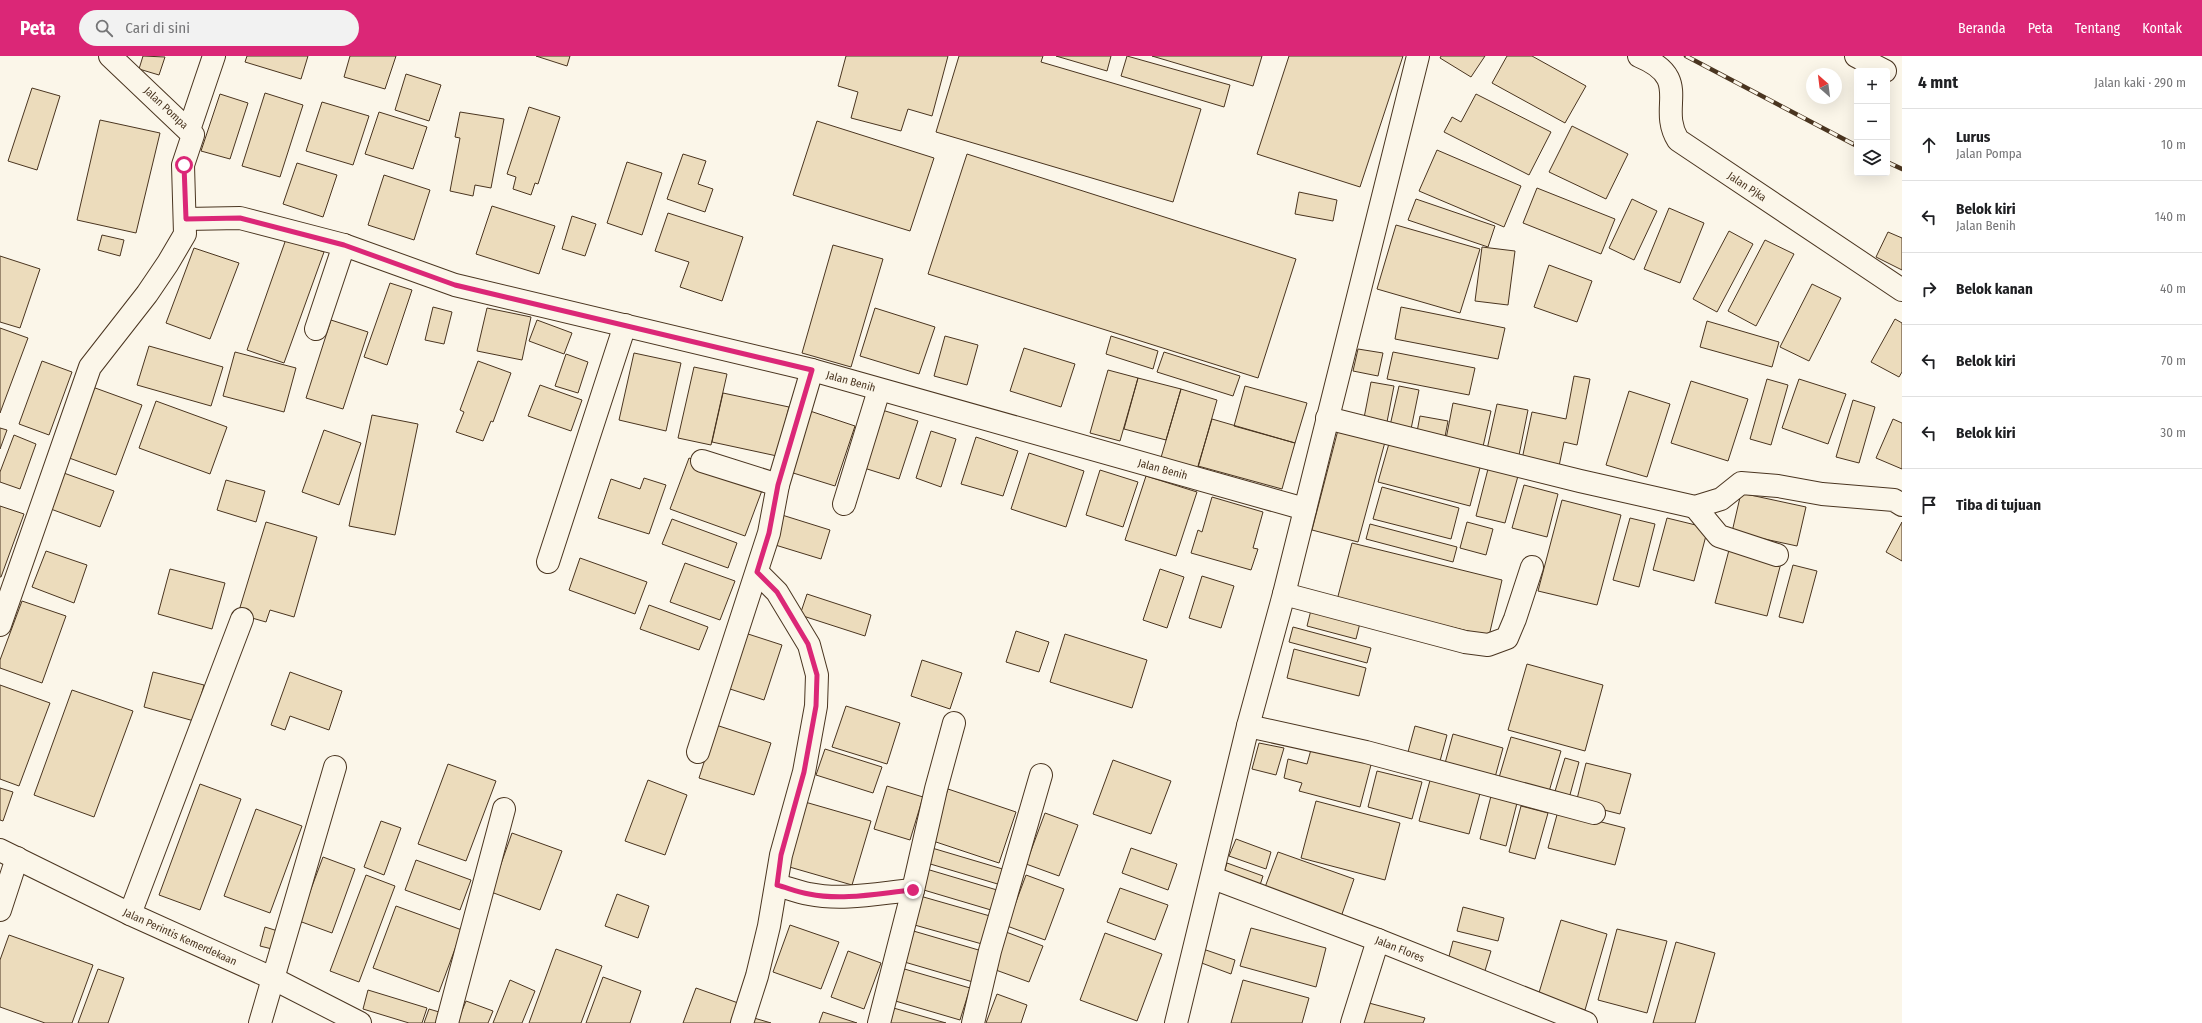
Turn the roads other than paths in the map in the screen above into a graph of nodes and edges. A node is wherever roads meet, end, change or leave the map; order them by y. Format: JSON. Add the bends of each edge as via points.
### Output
{"nodes":[{"id":1,"x":110,"y":56,"type":"edge"},
{"id":2,"x":214,"y":56,"type":"edge"},
{"id":3,"x":1418,"y":56,"type":"edge"},
{"id":4,"x":1639,"y":56,"type":"edge"},
{"id":5,"x":1856,"y":56,"type":"edge"},
{"id":6,"x":1880,"y":68,"type":"edge"},
{"id":7,"x":1890,"y":73,"type":"edge"},
{"id":8,"x":1902,"y":80,"type":"edge"},
{"id":9,"x":190,"y":130,"type":"junction"},
{"id":10,"x":186,"y":219,"type":"junction"},
{"id":11,"x":344,"y":245,"type":"junction"},
{"id":12,"x":1902,"y":290,"type":"edge"},
{"id":13,"x":625,"y":325,"type":"junction"},
{"id":14,"x":316,"y":330,"type":"dead end"},
{"id":15,"x":812,"y":370,"type":"junction"},
{"id":16,"x":879,"y":390,"type":"junction"},
{"id":17,"x":1327,"y":418,"type":"junction"},
{"id":18,"x":702,"y":461,"type":"dead end"},
{"id":19,"x":778,"y":485,"type":"junction"},
{"id":20,"x":844,"y":504,"type":"dead end"},
{"id":21,"x":1902,"y":505,"type":"edge"},
{"id":22,"x":1695,"y":507,"type":"junction"},
{"id":23,"x":1305,"y":509,"type":"junction"},
{"id":24,"x":1778,"y":555,"type":"dead end"},
{"id":25,"x":548,"y":562,"type":"dead end"},
{"id":26,"x":1532,"y":567,"type":"dead end"},
{"id":27,"x":757,"y":572,"type":"junction"},
{"id":28,"x":1284,"y":594,"type":"junction"},
{"id":29,"x":242,"y":619,"type":"dead end"},
{"id":30,"x":0,"y":625,"type":"edge"},
{"id":31,"x":954,"y":723,"type":"dead end"},
{"id":32,"x":1248,"y":726,"type":"junction"},
{"id":33,"x":698,"y":752,"type":"dead end"},
{"id":34,"x":336,"y":767,"type":"dead end"},
{"id":35,"x":1041,"y":775,"type":"dead end"},
{"id":36,"x":504,"y":809,"type":"dead end"},
{"id":37,"x":1594,"y":813,"type":"dead end"},
{"id":38,"x":8,"y":854,"type":"edge"},
{"id":39,"x":1213,"y":878,"type":"junction"},
{"id":40,"x":777,"y":885,"type":"junction"},
{"id":41,"x":913,"y":890,"type":"junction"},
{"id":42,"x":0,"y":910,"type":"edge"},
{"id":43,"x":130,"y":914,"type":"junction"},
{"id":44,"x":1378,"y":940,"type":"junction"},
{"id":45,"x":272,"y":978,"type":"junction"},
{"id":46,"x":260,"y":1023,"type":"edge"},
{"id":47,"x":360,"y":1023,"type":"edge"},
{"id":48,"x":446,"y":1023,"type":"edge"},
{"id":49,"x":742,"y":1023,"type":"edge"},
{"id":50,"x":879,"y":1023,"type":"edge"},
{"id":51,"x":973,"y":1023,"type":"edge"},
{"id":52,"x":1176,"y":1023,"type":"edge"},
{"id":53,"x":1352,"y":1023,"type":"edge"},
{"id":54,"x":1586,"y":1023,"type":"edge"}],
"edges":[{"from":1,"to":9,"type":"street","name":"Jalan Pompa"},
{"from":2,"to":9,"type":"street"},
{"from":3,"to":17,"type":"street"},
{"from":4,"to":12,"type":"street","name":"Jalan Pjka","via":[[1662,70],[1670,81],[1673,94],[1671,123],[1678,140]]},
{"from":5,"to":6,"type":"street"},
{"from":7,"to":8,"type":"street"},
{"from":9,"to":10,"type":"street","name":"Jalan Pompa","via":[[193,135],[184,165]]},
{"from":10,"to":11,"type":"street","name":"Jalan Benih","via":[[240,218]]},
{"from":10,"to":30,"type":"street","name":"Jalan Pompa","via":[[185,234],[168,263],[90,367]]},
{"from":11,"to":13,"type":"street","name":"Jalan Benih","via":[[455,285]]},
{"from":11,"to":14,"type":"street"},
{"from":13,"to":15,"type":"street","name":"Jalan Benih"},
{"from":13,"to":25,"type":"street"},
{"from":15,"to":16,"type":"street","name":"Jalan Benih"},
{"from":15,"to":19,"type":"street"},
{"from":16,"to":20,"type":"street"},
{"from":16,"to":23,"type":"street","name":"Jalan Benih"},
{"from":17,"to":22,"type":"street"},
{"from":17,"to":23,"type":"street"},
{"from":18,"to":19,"type":"street"},
{"from":19,"to":27,"type":"street","via":[[769,533]]},
{"from":21,"to":22,"type":"street","via":[[1894,500],[1741,483],[1721,499]]},
{"from":22,"to":24,"type":"street","via":[[1718,536]]},
{"from":23,"to":28,"type":"street"},
{"from":26,"to":28,"type":"street","via":[[1516,619],[1507,638],[1488,645],[1465,642]]},
{"from":27,"to":33,"type":"street"},
{"from":27,"to":40,"type":"street","via":[[777,592],[805,638],[817,675],[816,706],[804,772],[781,855]]},
{"from":28,"to":32,"type":"street"},
{"from":29,"to":43,"type":"street"},
{"from":31,"to":41,"type":"street"},
{"from":32,"to":37,"type":"street","via":[[1366,752]]},
{"from":32,"to":39,"type":"street"},
{"from":34,"to":45,"type":"street"},
{"from":35,"to":51,"type":"street","via":[[990,951]]},
{"from":36,"to":48,"type":"street"},
{"from":38,"to":42,"type":"street"},
{"from":38,"to":43,"type":"street","name":"Jalan Perintis Kemerdekaan"},
{"from":39,"to":44,"type":"street","name":"Jalan Flores"},
{"from":39,"to":52,"type":"street"},
{"from":40,"to":41,"type":"street","via":[[826,896]]},
{"from":40,"to":49,"type":"street","via":[[758,976]]},
{"from":41,"to":50,"type":"street"},
{"from":43,"to":45,"type":"street","name":"Jalan Perintis Kemerdekaan"},
{"from":44,"to":53,"type":"street"},
{"from":44,"to":54,"type":"street","name":"Jalan Flores"},
{"from":45,"to":46,"type":"street"},
{"from":45,"to":47,"type":"street","name":"Jalan Perintis Kemerdekaan"}]}
